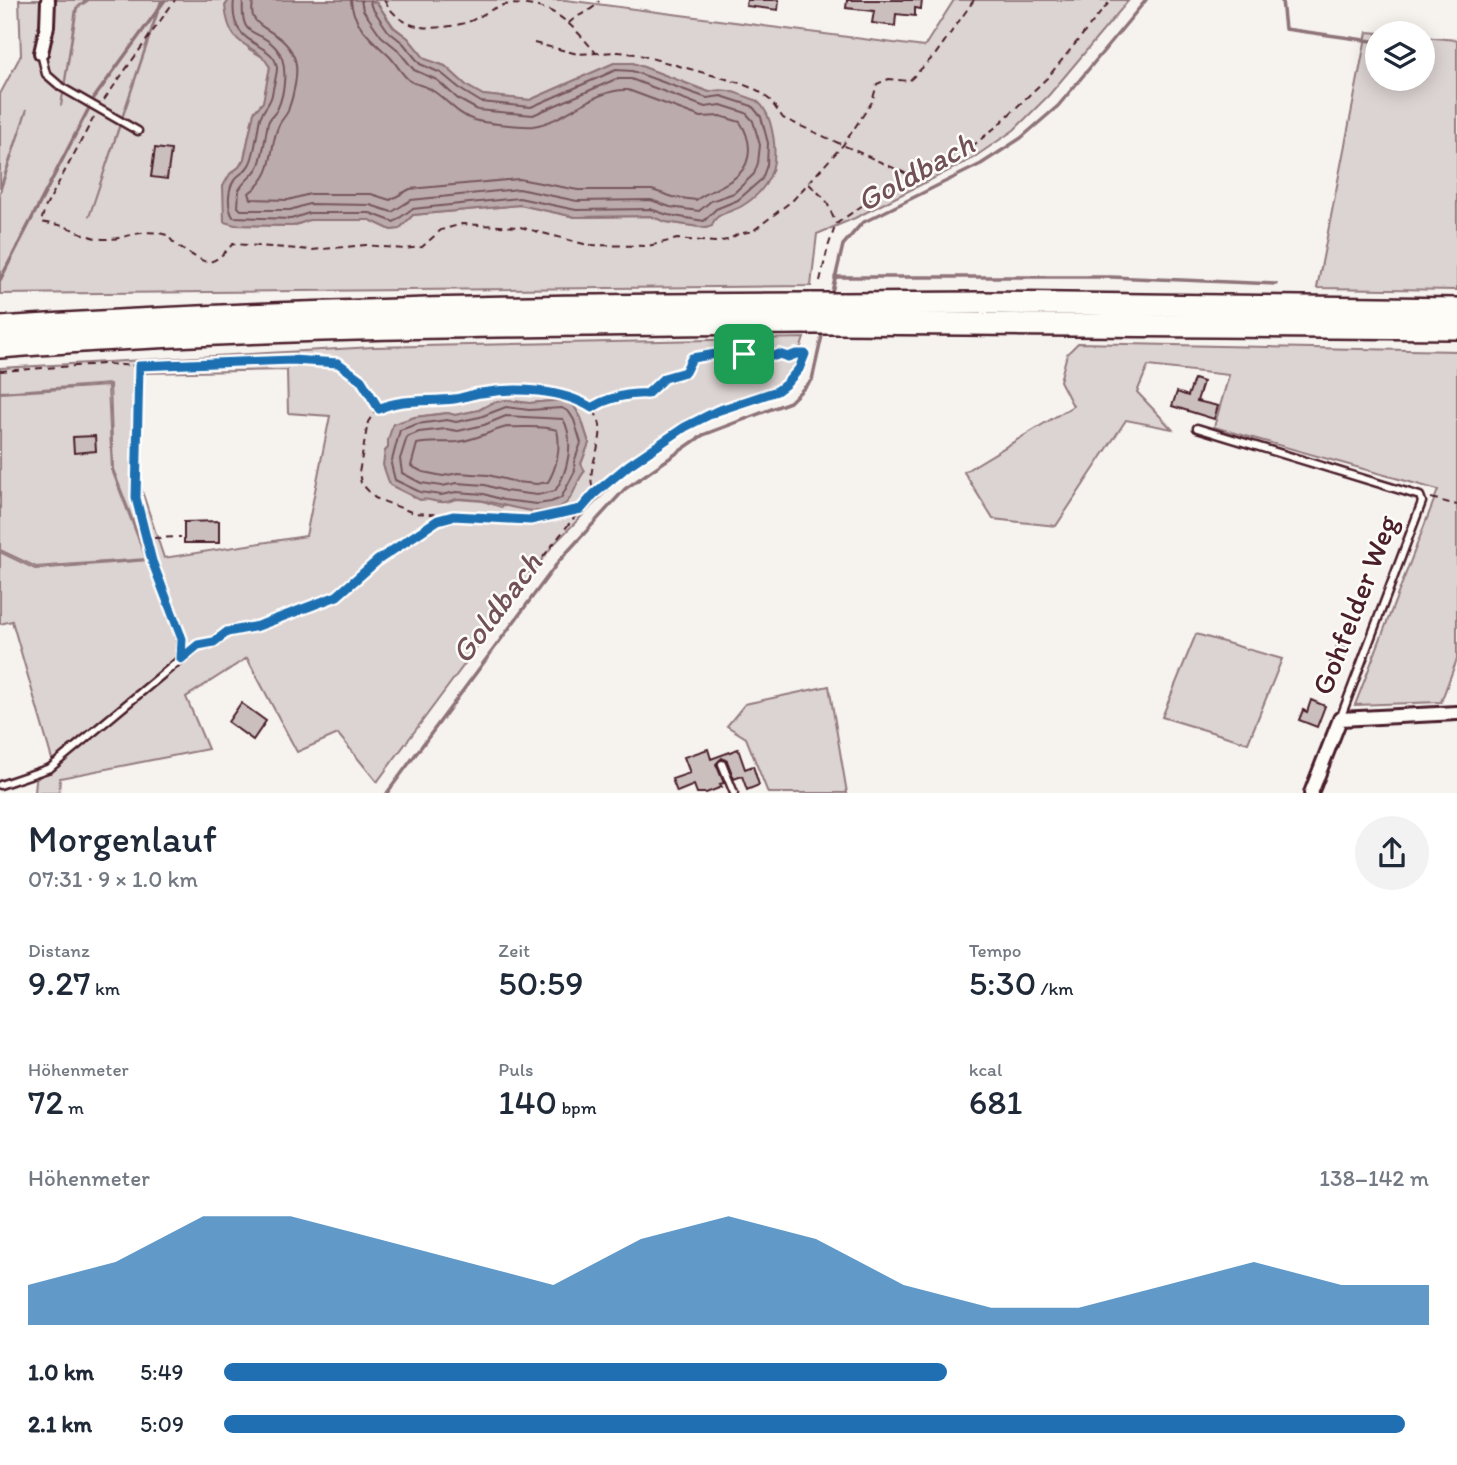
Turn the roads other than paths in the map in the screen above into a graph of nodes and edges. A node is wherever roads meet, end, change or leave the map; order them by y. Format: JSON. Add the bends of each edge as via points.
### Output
{"nodes":[{"id":1,"x":48,"y":0,"type":"edge"},
{"id":2,"x":41,"y":53,"type":"joint"},
{"id":3,"x":138,"y":131,"type":"dead end"},
{"id":4,"x":1457,"y":309,"type":"edge"},
{"id":5,"x":840,"y":313,"type":"junction"},
{"id":6,"x":810,"y":314,"type":"junction"},
{"id":7,"x":0,"y":328,"type":"edge"},
{"id":8,"x":1457,"y":328,"type":"edge"},
{"id":9,"x":0,"y":346,"type":"edge"},
{"id":10,"x":1197,"y":428,"type":"dead end"},
{"id":11,"x":140,"y":512,"type":"road end"},
{"id":12,"x":1457,"y":713,"type":"edge"},
{"id":13,"x":1340,"y":719,"type":"junction"},
{"id":14,"x":722,"y":764,"type":"dead end"},
{"id":15,"x":0,"y":785,"type":"edge"},
{"id":16,"x":734,"y":793,"type":"edge"},
{"id":17,"x":1311,"y":793,"type":"edge"}],
"edges":[{"from":1,"to":2,"type":"street"},
{"from":2,"to":3,"type":"lane","via":[[46,74],[61,87]]},
{"from":4,"to":5,"type":"highway","via":[[982,303]]},
{"from":5,"to":6,"type":"highway","bridge":true},
{"from":5,"to":8,"type":"highway"},
{"from":6,"to":7,"type":"highway","via":[[625,305],[363,310]]},
{"from":6,"to":9,"type":"highway","via":[[276,331]]},
{"from":10,"to":13,"type":"lane","name":"Gohfelder Weg","via":[[1420,496],[1422,502]]},
{"from":11,"to":15,"type":"lane","via":[[152,561],[182,639],[181,659],[50,768]]},
{"from":12,"to":13,"type":"street"},
{"from":13,"to":17,"type":"street","name":"Gohfelder Weg"},
{"from":14,"to":16,"type":"lane"}]}
